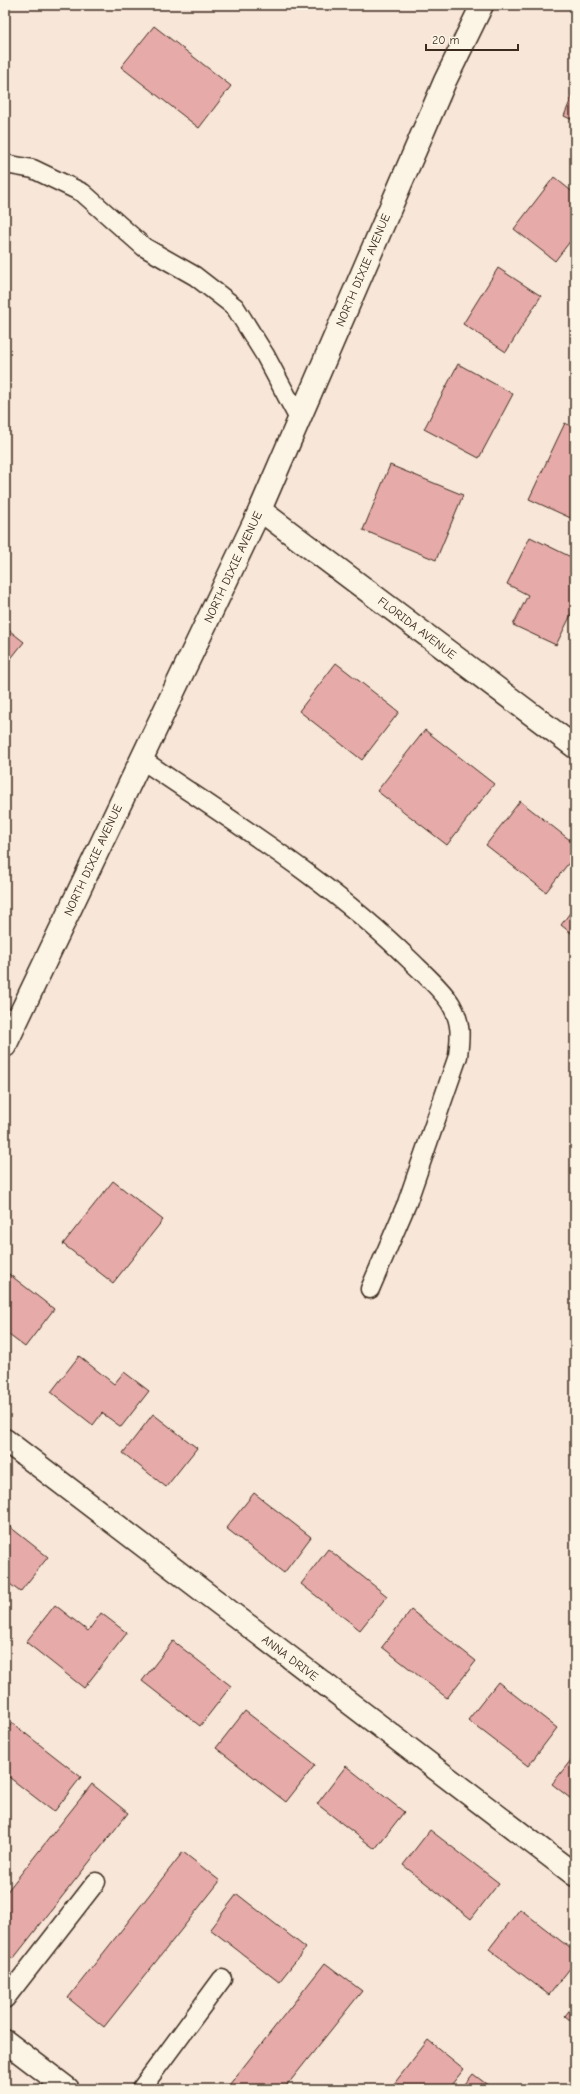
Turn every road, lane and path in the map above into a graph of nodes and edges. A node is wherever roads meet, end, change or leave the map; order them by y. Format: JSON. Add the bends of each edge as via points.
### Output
{"nodes":[{"id":1,"x":482,"y":5,"type":"edge"},
{"id":2,"x":5,"y":164,"type":"edge"},
{"id":3,"x":299,"y":419,"type":"junction"},
{"id":4,"x":260,"y":510,"type":"junction"},
{"id":5,"x":575,"y":747,"type":"edge"},
{"id":6,"x":141,"y":759,"type":"junction"},
{"id":7,"x":5,"y":1046,"type":"edge"},
{"id":8,"x":370,"y":1289,"type":"dead end"},
{"id":9,"x":5,"y":1440,"type":"edge"},
{"id":10,"x":575,"y":1875,"type":"edge"},
{"id":11,"x":96,"y":1882,"type":"dead end"},
{"id":12,"x":222,"y":1980,"type":"dead end"},
{"id":13,"x":5,"y":1999,"type":"edge"},
{"id":14,"x":5,"y":2041,"type":"edge"},
{"id":15,"x":68,"y":2089,"type":"edge"},
{"id":16,"x":140,"y":2089,"type":"edge"}],
"edges":[{"from":1,"to":3,"type":"street","name":"NORTH DIXIE AVENUE","via":[[445,81]]},
{"from":2,"to":3,"type":"lane","via":[[33,169],[83,193],[144,247],[195,276],[234,307]]},
{"from":3,"to":4,"type":"street","name":"NORTH DIXIE AVENUE"},
{"from":4,"to":5,"type":"street","name":"FLORIDA AVENUE"},
{"from":4,"to":6,"type":"street","name":"NORTH DIXIE AVENUE"},
{"from":6,"to":7,"type":"street","name":"NORTH DIXIE AVENUE"},
{"from":6,"to":8,"type":"lane","via":[[304,870],[384,935],[452,1006],[461,1031],[458,1056],[407,1203]]},
{"from":9,"to":10,"type":"street","name":"ANNA DRIVE"},
{"from":11,"to":13,"type":"lane"},
{"from":12,"to":16,"type":"lane"},
{"from":14,"to":15,"type":"street"}]}
